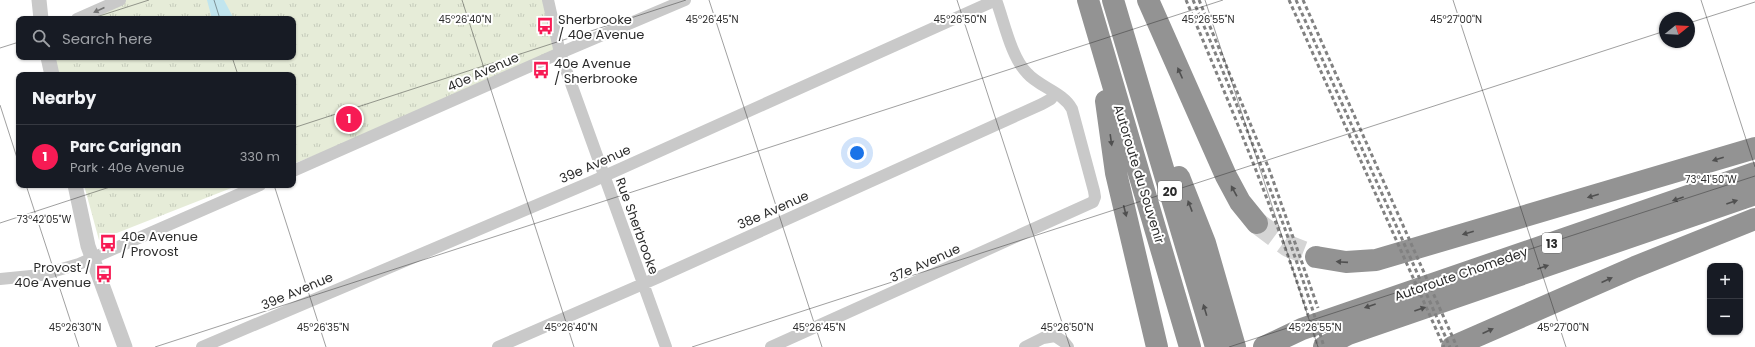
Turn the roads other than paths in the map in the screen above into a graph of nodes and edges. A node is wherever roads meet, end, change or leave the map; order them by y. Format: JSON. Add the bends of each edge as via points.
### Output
{"nodes":[{"id":1,"x":39,"y":0,"type":"edge"},
{"id":2,"x":120,"y":0,"type":"edge"},
{"id":3,"x":548,"y":0,"type":"edge"},
{"id":4,"x":685,"y":0,"type":"edge"},
{"id":5,"x":996,"y":0,"type":"edge"},
{"id":6,"x":1088,"y":0,"type":"edge"},
{"id":7,"x":1113,"y":0,"type":"edge"},
{"id":8,"x":1148,"y":0,"type":"edge"},
{"id":9,"x":41,"y":16,"type":"edge"},
{"id":10,"x":84,"y":16,"type":"edge"},
{"id":11,"x":1097,"y":32,"type":"junction"},
{"id":12,"x":1123,"y":34,"type":"junction"},
{"id":13,"x":560,"y":53,"type":"junction"},
{"id":14,"x":49,"y":60,"type":"edge"},
{"id":15,"x":51,"y":72,"type":"edge"},
{"id":16,"x":1055,"y":94,"type":"junction"},
{"id":17,"x":1755,"y":148,"type":"edge"},
{"id":18,"x":296,"y":170,"type":"edge"},
{"id":19,"x":1755,"y":173,"type":"edge"},
{"id":20,"x":604,"y":176,"type":"junction"},
{"id":21,"x":76,"y":188,"type":"edge"},
{"id":22,"x":253,"y":188,"type":"edge"},
{"id":23,"x":1755,"y":194,"type":"edge"},
{"id":24,"x":1755,"y":220,"type":"edge"},
{"id":25,"x":1257,"y":223,"type":"tunnel mouth"},
{"id":26,"x":1316,"y":257,"type":"tunnel mouth"},
{"id":27,"x":92,"y":259,"type":"junction"},
{"id":28,"x":0,"y":279,"type":"edge"},
{"id":29,"x":644,"y":284,"type":"junction"},
{"id":30,"x":125,"y":347,"type":"edge"},
{"id":31,"x":202,"y":347,"type":"edge"},
{"id":32,"x":498,"y":347,"type":"edge"},
{"id":33,"x":666,"y":347,"type":"edge"},
{"id":34,"x":770,"y":347,"type":"edge"},
{"id":35,"x":1025,"y":347,"type":"edge"},
{"id":36,"x":1068,"y":347,"type":"edge"},
{"id":37,"x":1157,"y":347,"type":"edge"},
{"id":38,"x":1190,"y":347,"type":"edge"},
{"id":39,"x":1216,"y":347,"type":"edge"},
{"id":40,"x":1235,"y":347,"type":"edge"},
{"id":41,"x":1264,"y":347,"type":"edge"},
{"id":42,"x":1324,"y":347,"type":"edge"},
{"id":43,"x":1452,"y":347,"type":"edge"}],
"edges":[{"from":1,"to":9,"type":"street"},
{"from":2,"to":10,"type":"street","one_way":true},
{"from":3,"to":13,"type":"street","name":"Rue Sherbrooke"},
{"from":4,"to":13,"type":"street","name":"40e Avenue"},
{"from":5,"to":16,"type":"street","via":[[1019,62],[1030,76]]},
{"from":5,"to":20,"type":"street","name":"39e Avenue"},
{"from":6,"to":11,"type":"highway","name":"Autoroute du Souvenir","number":"20"},
{"from":7,"to":12,"type":"highway","name":"Autoroute du Souvenir","number":"20"},
{"from":25,"to":8,"type":"highway","one_way":true,"via":[[1233,190]]},
{"from":11,"to":37,"type":"highway","one_way":true,"via":[[1116,174]]},
{"from":11,"to":38,"type":"highway","name":"Autoroute du Souvenir","number":"20"},
{"from":39,"to":12,"type":"highway","name":"Autoroute du Souvenir","number":"20","one_way":true},
{"from":40,"to":12,"type":"highway","one_way":true,"via":[[1205,243]]},
{"from":13,"to":18,"type":"street","name":"40e Avenue"},
{"from":13,"to":20,"type":"street","name":"Rue Sherbrooke"},
{"from":14,"to":15,"type":"street"},
{"from":16,"to":29,"type":"street","name":"38e Avenue","via":[[1042,104]]},
{"from":16,"to":34,"type":"street","name":"37e Avenue","via":[[1065,100],[1073,113],[1095,195],[1091,204]]},
{"from":17,"to":26,"type":"highway","one_way":true,"via":[[1376,260],[1346,262]]},
{"from":19,"to":41,"type":"highway","name":"Autoroute Chomedey","number":"13","one_way":true,"via":[[1293,332]]},
{"from":20,"to":29,"type":"street","name":"Rue Sherbrooke"},
{"from":20,"to":31,"type":"street","name":"39e Avenue"},
{"from":21,"to":27,"type":"street"},
{"from":22,"to":27,"type":"street"},
{"from":42,"to":23,"type":"highway","name":"Autoroute Chomedey","number":"13","one_way":true,"via":[[1341,337]]},
{"from":43,"to":24,"type":"highway","one_way":true,"via":[[1635,267]]},
{"from":27,"to":28,"type":"street","via":[[48,274]]},
{"from":27,"to":30,"type":"street"},
{"from":29,"to":32,"type":"street","name":"38e Avenue"},
{"from":29,"to":33,"type":"street","name":"Rue Sherbrooke"},
{"from":35,"to":36,"type":"street","via":[[1043,338],[1055,336]]}]}
